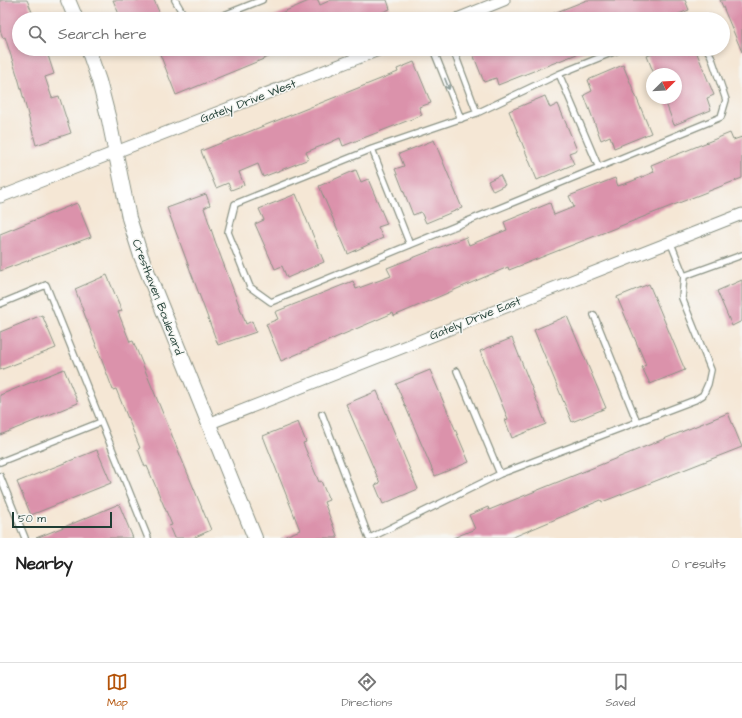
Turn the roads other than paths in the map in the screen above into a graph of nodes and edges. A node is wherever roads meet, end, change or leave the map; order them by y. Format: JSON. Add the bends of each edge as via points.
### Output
{"nodes":[{"id":1,"x":68,"y":0,"type":"edge"},
{"id":2,"x":175,"y":0,"type":"edge"},
{"id":3,"x":262,"y":0,"type":"edge"},
{"id":4,"x":504,"y":0,"type":"edge"},
{"id":5,"x":73,"y":12,"type":"edge"},
{"id":6,"x":182,"y":12,"type":"edge"},
{"id":7,"x":232,"y":12,"type":"edge"},
{"id":8,"x":474,"y":12,"type":"edge"},
{"id":9,"x":90,"y":56,"type":"edge"},
{"id":10,"x":363,"y":56,"type":"edge"},
{"id":11,"x":436,"y":56,"type":"edge"},
{"id":12,"x":456,"y":56,"type":"edge"},
{"id":13,"x":604,"y":56,"type":"edge"},
{"id":14,"x":711,"y":56,"type":"edge"},
{"id":15,"x":559,"y":74,"type":"junction"},
{"id":16,"x":477,"y":113,"type":"junction"},
{"id":17,"x":460,"y":119,"type":"junction"},
{"id":18,"x":372,"y":149,"type":"junction"},
{"id":19,"x":116,"y":152,"type":"junction"},
{"id":20,"x":599,"y":168,"type":"junction"},
{"id":21,"x":0,"y":197,"type":"edge"},
{"id":22,"x":742,"y":214,"type":"edge"},
{"id":23,"x":670,"y":241,"type":"junction"},
{"id":24,"x":410,"y":245,"type":"junction"},
{"id":25,"x":742,"y":255,"type":"edge"},
{"id":26,"x":684,"y":276,"type":"junction"},
{"id":27,"x":0,"y":304,"type":"edge"},
{"id":28,"x":594,"y":315,"type":"dead end"},
{"id":29,"x":457,"y":371,"type":"dead end"},
{"id":30,"x":322,"y":414,"type":"dead end"},
{"id":31,"x":101,"y":422,"type":"junction"},
{"id":32,"x":637,"y":422,"type":"junction"},
{"id":33,"x":208,"y":424,"type":"junction"},
{"id":34,"x":0,"y":462,"type":"edge"},
{"id":35,"x":500,"y":474,"type":"junction"},
{"id":36,"x":0,"y":476,"type":"edge"},
{"id":37,"x":25,"y":538,"type":"edge"},
{"id":38,"x":148,"y":538,"type":"edge"},
{"id":39,"x":255,"y":538,"type":"edge"},
{"id":40,"x":370,"y":538,"type":"edge"}],
"edges":[{"from":1,"to":5,"type":"street"},
{"from":2,"to":6,"type":"lane"},
{"from":3,"to":7,"type":"lane"},
{"from":4,"to":8,"type":"street"},
{"from":9,"to":19,"type":"street","name":"Cresthaven Boulevard"},
{"from":10,"to":19,"type":"street","name":"Gately Drive West"},
{"from":11,"to":17,"type":"lane","one_way":true},
{"from":12,"to":16,"type":"lane"},
{"from":13,"to":15,"type":"lane"},
{"from":14,"to":20,"type":"lane","via":[[726,100],[721,117]]},
{"from":15,"to":16,"type":"lane"},
{"from":15,"to":20,"type":"lane"},
{"from":16,"to":17,"type":"lane"},
{"from":17,"to":18,"type":"lane"},
{"from":18,"to":24,"type":"lane"},
{"from":18,"to":24,"type":"lane","via":[[235,204],[228,232],[250,288],[271,302]]},
{"from":19,"to":21,"type":"street","name":"Gately Drive West"},
{"from":19,"to":33,"type":"street","name":"Cresthaven Boulevard","via":[[129,218],[141,256]]},
{"from":20,"to":24,"type":"lane"},
{"from":22,"to":23,"type":"street","name":"Gately Drive East"},
{"from":23,"to":26,"type":"lane"},
{"from":23,"to":33,"type":"street","name":"Gately Drive East"},
{"from":25,"to":26,"type":"lane"},
{"from":26,"to":32,"type":"lane","via":[[682,298],[711,370],[708,384],[703,395],[695,400]]},
{"from":27,"to":31,"type":"lane","via":[[46,284]]},
{"from":28,"to":32,"type":"lane"},
{"from":29,"to":35,"type":"lane"},
{"from":30,"to":40,"type":"lane"},
{"from":31,"to":34,"type":"lane"},
{"from":31,"to":38,"type":"lane"},
{"from":32,"to":35,"type":"lane"},
{"from":33,"to":39,"type":"street","name":"Cresthaven Boulevard"},
{"from":35,"to":40,"type":"lane"},
{"from":36,"to":37,"type":"lane"}]}
